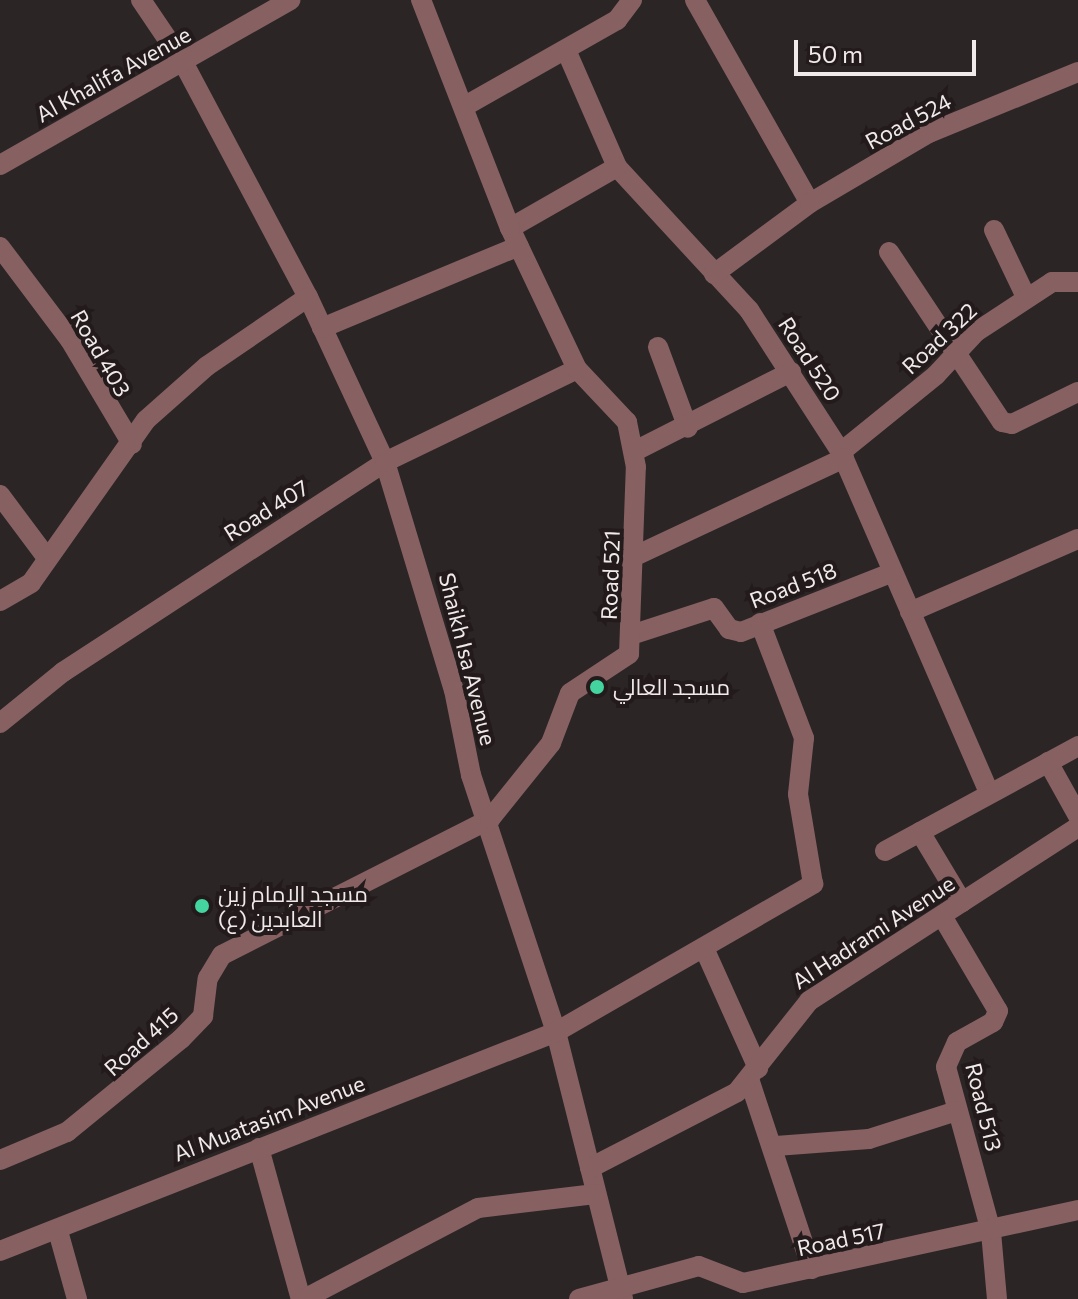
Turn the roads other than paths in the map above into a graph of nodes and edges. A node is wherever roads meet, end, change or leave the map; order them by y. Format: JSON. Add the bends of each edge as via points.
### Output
{"nodes":[{"id":1,"x":141,"y":0,"type":"edge"},
{"id":2,"x":290,"y":0,"type":"edge"},
{"id":3,"x":421,"y":0,"type":"edge"},
{"id":4,"x":632,"y":0,"type":"edge"},
{"id":5,"x":695,"y":0,"type":"edge"},
{"id":6,"x":566,"y":50,"type":"junction"},
{"id":7,"x":183,"y":62,"type":"junction"},
{"id":8,"x":1078,"y":72,"type":"edge"},
{"id":9,"x":465,"y":106,"type":"junction"},
{"id":10,"x":0,"y":165,"type":"edge"},
{"id":11,"x":617,"y":167,"type":"junction"},
{"id":12,"x":810,"y":203,"type":"junction"},
{"id":13,"x":994,"y":230,"type":"dead end"},
{"id":14,"x":515,"y":237,"type":"junction"},
{"id":15,"x":0,"y":247,"type":"edge"},
{"id":16,"x":889,"y":252,"type":"dead end"},
{"id":17,"x":714,"y":274,"type":"junction"},
{"id":18,"x":1078,"y":282,"type":"edge"},
{"id":19,"x":308,"y":297,"type":"junction"},
{"id":20,"x":1026,"y":297,"type":"junction"},
{"id":21,"x":322,"y":328,"type":"junction"},
{"id":22,"x":658,"y":347,"type":"dead end"},
{"id":23,"x":955,"y":355,"type":"junction"},
{"id":24,"x":577,"y":369,"type":"junction"},
{"id":25,"x":791,"y":372,"type":"junction"},
{"id":26,"x":1078,"y":392,"type":"edge"},
{"id":27,"x":688,"y":428,"type":"junction"},
{"id":28,"x":132,"y":444,"type":"junction"},
{"id":29,"x":635,"y":451,"type":"junction"},
{"id":30,"x":843,"y":455,"type":"junction"},
{"id":31,"x":385,"y":462,"type":"junction"},
{"id":32,"x":0,"y":495,"type":"edge"},
{"id":33,"x":1078,"y":539,"type":"edge"},
{"id":34,"x":633,"y":557,"type":"junction"},
{"id":35,"x":47,"y":558,"type":"junction"},
{"id":36,"x":891,"y":573,"type":"junction"},
{"id":37,"x":0,"y":601,"type":"edge"},
{"id":38,"x":910,"y":612,"type":"junction"},
{"id":39,"x":760,"y":623,"type":"junction"},
{"id":40,"x":631,"y":635,"type":"junction"},
{"id":41,"x":0,"y":723,"type":"edge"},
{"id":42,"x":1078,"y":746,"type":"edge"},
{"id":43,"x":1048,"y":762,"type":"junction"},
{"id":44,"x":989,"y":793,"type":"junction"},
{"id":45,"x":490,"y":819,"type":"junction"},
{"id":46,"x":1076,"y":830,"type":"edge"},
{"id":47,"x":920,"y":832,"type":"junction"},
{"id":48,"x":885,"y":851,"type":"dead end"},
{"id":49,"x":962,"y":902,"type":"junction"},
{"id":50,"x":942,"y":916,"type":"junction"},
{"id":51,"x":704,"y":948,"type":"junction"},
{"id":52,"x":556,"y":1032,"type":"junction"},
{"id":53,"x":754,"y":1075,"type":"junction"},
{"id":54,"x":957,"y":1111,"type":"junction"},
{"id":55,"x":776,"y":1146,"type":"junction"},
{"id":56,"x":259,"y":1148,"type":"junction"},
{"id":57,"x":0,"y":1160,"type":"edge"},
{"id":58,"x":590,"y":1168,"type":"junction"},
{"id":59,"x":595,"y":1194,"type":"junction"},
{"id":60,"x":1078,"y":1210,"type":"edge"},
{"id":61,"x":58,"y":1231,"type":"junction"},
{"id":62,"x":991,"y":1232,"type":"junction"},
{"id":63,"x":0,"y":1251,"type":"edge"},
{"id":64,"x":812,"y":1269,"type":"junction"},
{"id":65,"x":620,"y":1292,"type":"edge"},
{"id":66,"x":77,"y":1299,"type":"edge"},
{"id":67,"x":302,"y":1299,"type":"edge"},
{"id":68,"x":579,"y":1299,"type":"edge"},
{"id":69,"x":997,"y":1299,"type":"edge"}],
"edges":[{"from":1,"to":7,"type":"street","name":"Shaikh Isa Avenue"},
{"from":2,"to":7,"type":"street","name":"Al Khalifa Avenue"},
{"from":3,"to":9,"type":"street"},
{"from":4,"to":6,"type":"street","via":[[617,20]]},
{"from":5,"to":12,"type":"street"},
{"from":6,"to":9,"type":"street"},
{"from":6,"to":11,"type":"street","name":"Road 520"},
{"from":7,"to":10,"type":"street","name":"Al Khalifa Avenue"},
{"from":7,"to":19,"type":"street","name":"Shaikh Isa Avenue"},
{"from":8,"to":12,"type":"street","name":"Road 524","via":[[929,133]]},
{"from":9,"to":14,"type":"street"},
{"from":11,"to":14,"type":"street"},
{"from":11,"to":17,"type":"street","name":"Road 520"},
{"from":12,"to":17,"type":"street","name":"Road 524"},
{"from":13,"to":20,"type":"street"},
{"from":14,"to":21,"type":"street"},
{"from":14,"to":24,"type":"street"},
{"from":15,"to":28,"type":"street","name":"Road 403","via":[[70,340]]},
{"from":16,"to":23,"type":"street"},
{"from":17,"to":25,"type":"street","name":"Road 520"},
{"from":18,"to":20,"type":"street","name":"Road 322","via":[[1060,279]]},
{"from":19,"to":21,"type":"street","name":"Shaikh Isa Avenue"},
{"from":19,"to":28,"type":"street","via":[[207,366],[146,420]]},
{"from":20,"to":23,"type":"street","name":"Road 322"},
{"from":21,"to":31,"type":"street","name":"Shaikh Isa Avenue"},
{"from":22,"to":27,"type":"street"},
{"from":23,"to":26,"type":"street","via":[[1007,424]]},
{"from":23,"to":30,"type":"street","name":"Road 322"},
{"from":24,"to":29,"type":"street","via":[[627,422]]},
{"from":24,"to":31,"type":"street","name":"Road 407"},
{"from":25,"to":27,"type":"street"},
{"from":25,"to":30,"type":"street","name":"Road 520"},
{"from":27,"to":29,"type":"street"},
{"from":28,"to":35,"type":"street"},
{"from":29,"to":34,"type":"street","name":"Road 521"},
{"from":30,"to":34,"type":"street","name":"Road 322"},
{"from":30,"to":36,"type":"street","name":"Road 520"},
{"from":31,"to":41,"type":"street","name":"Road 407","via":[[63,672]]},
{"from":31,"to":45,"type":"street","name":"Shaikh Isa Avenue","via":[[443,648],[471,775]]},
{"from":32,"to":35,"type":"street"},
{"from":33,"to":38,"type":"street"},
{"from":34,"to":40,"type":"street","name":"Road 521"},
{"from":35,"to":37,"type":"street","via":[[31,583]]},
{"from":36,"to":38,"type":"street","name":"Road 520"},
{"from":36,"to":39,"type":"street","name":"Road 518"},
{"from":38,"to":44,"type":"street","name":"Road 520"},
{"from":39,"to":40,"type":"street","name":"Road 518","via":[[734,631],[714,608]]},
{"from":39,"to":51,"type":"street","name":"Al Muatasim Avenue","via":[[804,738],[798,794],[813,884]]},
{"from":40,"to":45,"type":"street","name":"Road 521","via":[[626,658],[570,693],[551,743]]},
{"from":42,"to":43,"type":"street"},
{"from":43,"to":44,"type":"street"},
{"from":43,"to":46,"type":"street"},
{"from":44,"to":47,"type":"street"},
{"from":45,"to":52,"type":"street","name":"Shaikh Isa Avenue"},
{"from":45,"to":57,"type":"street","name":"Road 415","via":[[229,950],[211,969],[203,1016],[129,1086],[67,1132]]},
{"from":46,"to":49,"type":"street","name":"Al Hadrami Avenue"},
{"from":47,"to":48,"type":"street"},
{"from":47,"to":49,"type":"street"},
{"from":49,"to":50,"type":"street","name":"Al Hadrami Avenue"},
{"from":50,"to":53,"type":"street","name":"Al Hadrami Avenue","via":[[809,1001]]},
{"from":50,"to":54,"type":"street","name":"Road 513","via":[[998,1011],[993,1022],[949,1053]]},
{"from":51,"to":52,"type":"street","name":"Al Muatasim Avenue"},
{"from":51,"to":53,"type":"street"},
{"from":52,"to":56,"type":"street","name":"Al Muatasim Avenue"},
{"from":52,"to":58,"type":"street","name":"Shaikh Isa Avenue"},
{"from":53,"to":55,"type":"street"},
{"from":53,"to":58,"type":"street","name":"Al Hadrami Avenue"},
{"from":54,"to":55,"type":"street","via":[[869,1139]]},
{"from":54,"to":62,"type":"street","name":"Road 513"},
{"from":55,"to":64,"type":"street"},
{"from":56,"to":61,"type":"street","name":"Al Muatasim Avenue"},
{"from":56,"to":67,"type":"street"},
{"from":58,"to":59,"type":"street","name":"Shaikh Isa Avenue"},
{"from":59,"to":65,"type":"street","name":"Shaikh Isa Avenue"},
{"from":59,"to":67,"type":"street","via":[[509,1200],[458,1215]]},
{"from":60,"to":62,"type":"street","name":"Road 517"},
{"from":61,"to":63,"type":"street","name":"Al Muatasim Avenue"},
{"from":61,"to":66,"type":"street"},
{"from":62,"to":64,"type":"street","name":"Road 517"},
{"from":62,"to":69,"type":"street","name":"Road 513"},
{"from":64,"to":65,"type":"street","name":"Road 517","via":[[736,1283],[699,1266]]},
{"from":65,"to":68,"type":"street","name":"Road 517"}]}
